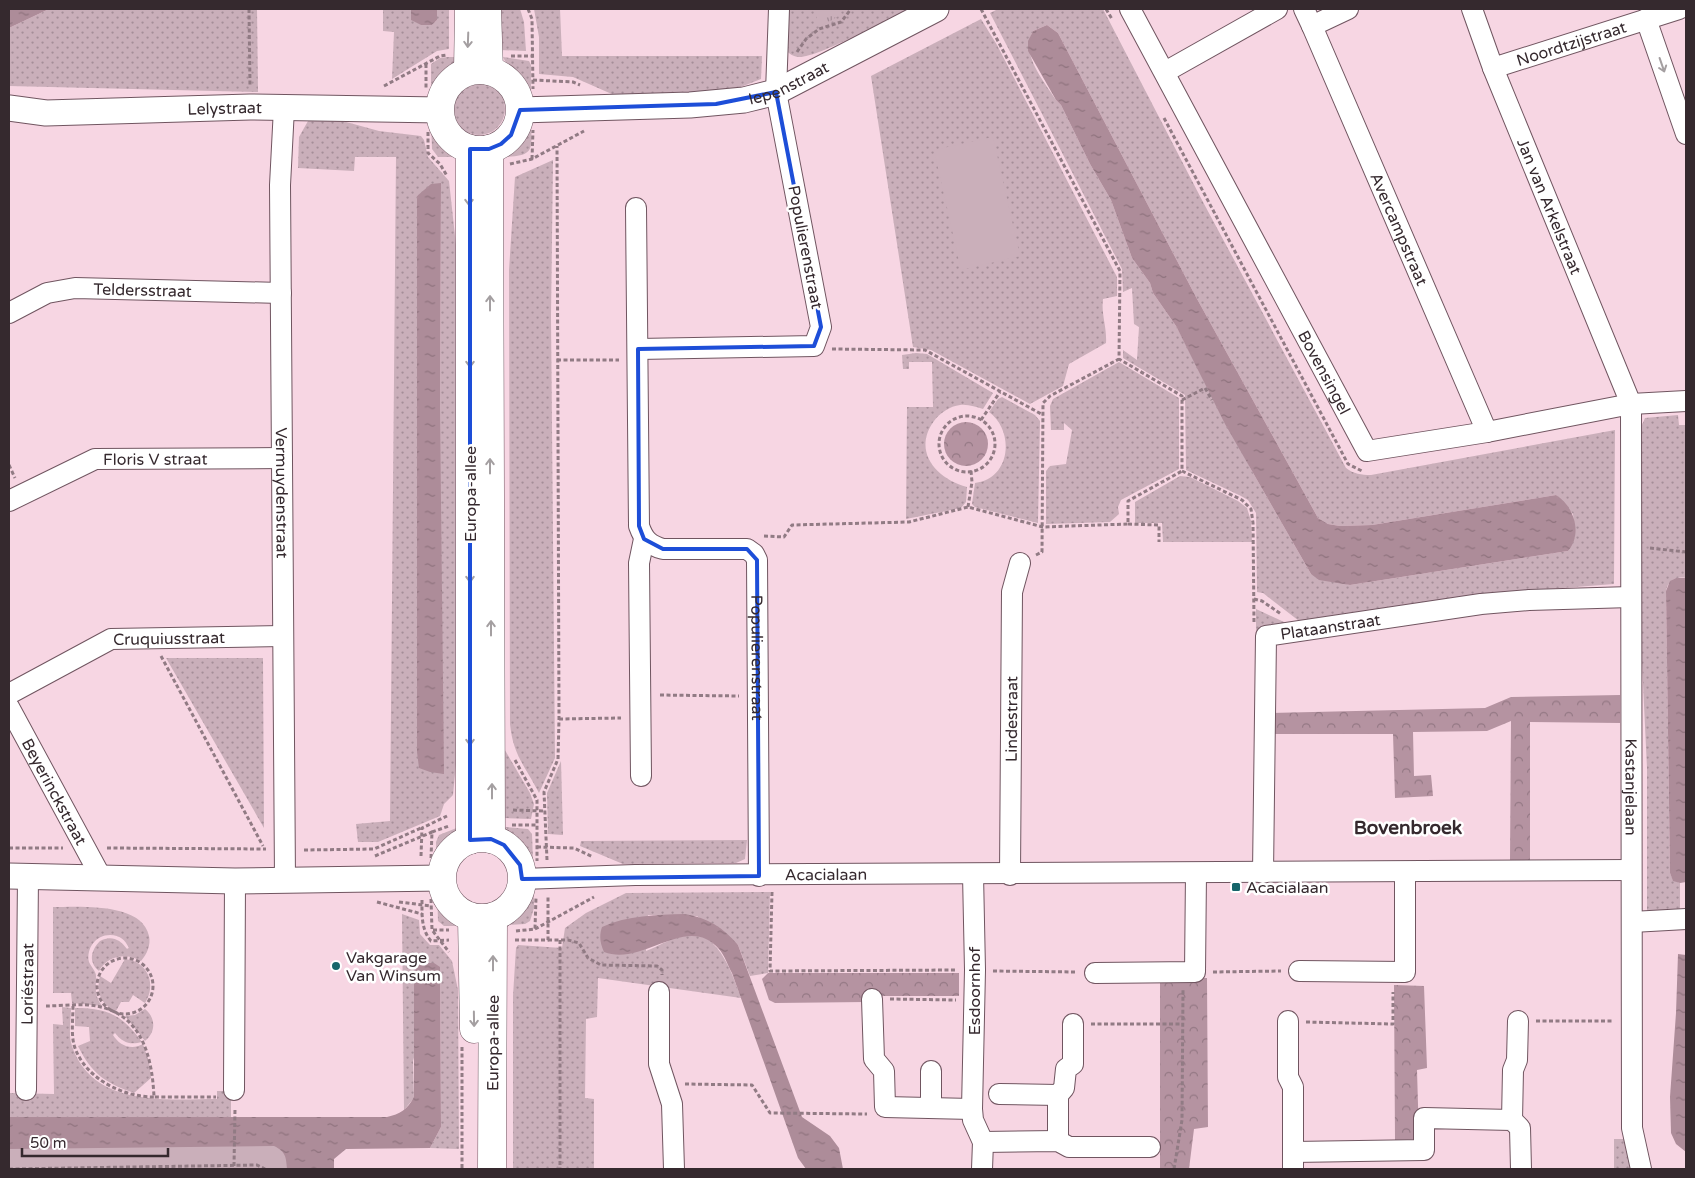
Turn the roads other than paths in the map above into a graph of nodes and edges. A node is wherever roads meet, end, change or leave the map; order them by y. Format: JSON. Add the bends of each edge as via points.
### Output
{"nodes":[{"id":1,"x":469,"y":9,"type":"edge"},
{"id":2,"x":488,"y":9,"type":"edge"},
{"id":3,"x":779,"y":9,"type":"edge"},
{"id":4,"x":936,"y":9,"type":"edge"},
{"id":5,"x":1130,"y":9,"type":"edge"},
{"id":6,"x":1277,"y":9,"type":"edge"},
{"id":7,"x":1348,"y":9,"type":"edge"},
{"id":8,"x":1472,"y":9,"type":"edge"},
{"id":9,"x":1680,"y":9,"type":"edge"},
{"id":10,"x":1308,"y":17,"type":"edge"},
{"id":11,"x":1646,"y":19,"type":"junction"},
{"id":12,"x":470,"y":66,"type":"junction"},
{"id":13,"x":1493,"y":68,"type":"junction"},
{"id":14,"x":1166,"y":72,"type":"junction"},
{"id":15,"x":776,"y":92,"type":"junction"},
{"id":16,"x":9,"y":108,"type":"edge"},
{"id":17,"x":284,"y":108,"type":"junction"},
{"id":18,"x":520,"y":110,"type":"junction"},
{"id":19,"x":434,"y":120,"type":"junction"},
{"id":20,"x":1686,"y":134,"type":"edge"},
{"id":21,"x":489,"y":154,"type":"junction"},
{"id":22,"x":636,"y":208,"type":"dead end"},
{"id":23,"x":281,"y":293,"type":"junction"},
{"id":24,"x":9,"y":313,"type":"edge"},
{"id":25,"x":638,"y":355,"type":"junction"},
{"id":26,"x":1686,"y":401,"type":"edge"},
{"id":27,"x":1631,"y":404,"type":"junction"},
{"id":28,"x":1487,"y":432,"type":"junction"},
{"id":29,"x":282,"y":458,"type":"junction"},
{"id":30,"x":9,"y":502,"type":"edge"},
{"id":31,"x":644,"y":538,"type":"junction"},
{"id":32,"x":1020,"y":563,"type":"road end"},
{"id":33,"x":1630,"y":597,"type":"junction"},
{"id":34,"x":282,"y":636,"type":"junction"},
{"id":35,"x":9,"y":694,"type":"edge"},
{"id":36,"x":9,"y":707,"type":"edge"},
{"id":37,"x":641,"y":776,"type":"dead end"},
{"id":38,"x":481,"y":839,"type":"junction"},
{"id":39,"x":1631,"y":870,"type":"junction"},
{"id":40,"x":1405,"y":872,"type":"junction"},
{"id":41,"x":1196,"y":873,"type":"junction"},
{"id":42,"x":1263,"y":873,"type":"junction"},
{"id":43,"x":973,"y":874,"type":"junction"},
{"id":44,"x":1010,"y":875,"type":"junction"},
{"id":45,"x":18,"y":876,"type":"edge"},
{"id":46,"x":766,"y":876,"type":"junction"},
{"id":47,"x":101,"y":877,"type":"junction"},
{"id":48,"x":442,"y":878,"type":"junction"},
{"id":49,"x":285,"y":879,"type":"junction"},
{"id":50,"x":522,"y":879,"type":"junction"},
{"id":51,"x":235,"y":880,"type":"junction"},
{"id":52,"x":482,"y":918,"type":"junction"},
{"id":53,"x":1686,"y":919,"type":"edge"},
{"id":54,"x":1632,"y":922,"type":"junction"},
{"id":55,"x":1300,"y":971,"type":"road end"},
{"id":56,"x":1095,"y":972,"type":"road end"},
{"id":57,"x":659,"y":992,"type":"road end"},
{"id":58,"x":872,"y":999,"type":"road end"},
{"id":59,"x":1288,"y":1021,"type":"road end"},
{"id":60,"x":1518,"y":1021,"type":"road end"},
{"id":61,"x":1073,"y":1024,"type":"road end"},
{"id":62,"x":931,"y":1071,"type":"dead end"},
{"id":63,"x":26,"y":1090,"type":"dead end"},
{"id":64,"x":234,"y":1090,"type":"road end"},
{"id":65,"x":999,"y":1094,"type":"dead end"},
{"id":66,"x":1058,"y":1095,"type":"junction"},
{"id":67,"x":931,"y":1108,"type":"junction"},
{"id":68,"x":972,"y":1109,"type":"junction"},
{"id":69,"x":1512,"y":1120,"type":"junction"},
{"id":70,"x":1058,"y":1141,"type":"junction"},
{"id":71,"x":983,"y":1142,"type":"junction"},
{"id":72,"x":1150,"y":1147,"type":"dead end"},
{"id":73,"x":1293,"y":1161,"type":"edge"},
{"id":74,"x":1341,"y":1161,"type":"edge"},
{"id":75,"x":477,"y":1169,"type":"edge"},
{"id":76,"x":492,"y":1169,"type":"edge"},
{"id":77,"x":674,"y":1169,"type":"edge"},
{"id":78,"x":982,"y":1169,"type":"edge"},
{"id":79,"x":1521,"y":1169,"type":"edge"},
{"id":80,"x":1642,"y":1169,"type":"edge"}],
"edges":[{"from":1,"to":12,"type":"main road","one_way":true},
{"from":2,"to":12,"type":"main road"},
{"from":3,"to":15,"type":"street","name":"Populierenstraat"},
{"from":4,"to":15,"type":"street","name":"Iepenstraat"},
{"from":5,"to":14,"type":"street","name":"Bovensingel"},
{"from":6,"to":14,"type":"street"},
{"from":7,"to":10,"type":"street"},
{"from":8,"to":13,"type":"street","name":"Jan van Arkelstraat"},
{"from":9,"to":11,"type":"street","name":"Noordtzijstraat"},
{"from":10,"to":28,"type":"street","name":"Avercampstraat"},
{"from":11,"to":13,"type":"street","name":"Noordtzijstraat"},
{"from":11,"to":20,"type":"street","one_way":true},
{"from":12,"to":18,"type":"main road","via":[[501,76],[518,97]]},
{"from":12,"to":19,"type":"main road","via":[[446,87]]},
{"from":13,"to":27,"type":"street","name":"Jan van Arkelstraat"},
{"from":14,"to":28,"type":"street","name":"Bovensingel","via":[[1367,451]]},
{"from":15,"to":18,"type":"street","name":"Iepenstraat","via":[[716,104]]},
{"from":15,"to":25,"type":"street","name":"Populierenstraat","via":[[821,327],[814,346]]},
{"from":16,"to":17,"type":"street","name":"Lelystraat","via":[[46,113]]},
{"from":17,"to":19,"type":"street","name":"Lelystraat"},
{"from":17,"to":23,"type":"street","name":"Vermuydenstraat","via":[[280,184]]},
{"from":18,"to":21,"type":"main road","via":[[518,123],[511,135]]},
{"from":19,"to":21,"type":"main road","via":[[458,144]]},
{"from":21,"to":38,"type":"main road","name":"Europa-allee"},
{"from":22,"to":25,"type":"street"},
{"from":23,"to":24,"type":"street","name":"Teldersstraat","via":[[75,288],[47,292]]},
{"from":23,"to":29,"type":"street","name":"Vermuydenstraat"},
{"from":25,"to":31,"type":"street","via":[[639,526]]},
{"from":26,"to":27,"type":"street","name":"Bovensingel"},
{"from":27,"to":28,"type":"street","name":"Bovensingel"},
{"from":27,"to":33,"type":"street","name":"Kastanjelaan"},
{"from":29,"to":30,"type":"street","name":"Floris V straat","via":[[95,460]]},
{"from":29,"to":34,"type":"street","name":"Vermuydenstraat"},
{"from":31,"to":37,"type":"street","via":[[639,563]]},
{"from":31,"to":46,"type":"street","name":"Populierenstraat","via":[[663,549],[747,549],[754,554],[758,566],[758,696]]},
{"from":32,"to":44,"type":"street","name":"Lindestraat","via":[[1012,592]]},
{"from":33,"to":39,"type":"street","name":"Kastanjelaan"},
{"from":33,"to":42,"type":"street","name":"Plataanstraat","via":[[1481,604],[1266,636]]},
{"from":34,"to":35,"type":"street","name":"Cruquiusstraat","via":[[111,639]]},
{"from":34,"to":49,"type":"street","name":"Vermuydenstraat"},
{"from":36,"to":47,"type":"street","name":"Beyerinckstraat"},
{"from":38,"to":48,"type":"main road","via":[[455,848],[445,862]]},
{"from":38,"to":50,"type":"main road","via":[[504,844],[514,854]]},
{"from":39,"to":40,"type":"street","name":"Acacialaan"},
{"from":39,"to":54,"type":"street","name":"Kastanjelaan"},
{"from":40,"to":42,"type":"street","name":"Acacialaan"},
{"from":40,"to":55,"type":"street","via":[[1405,972]]},
{"from":41,"to":42,"type":"street","name":"Acacialaan"},
{"from":41,"to":44,"type":"street","name":"Acacialaan"},
{"from":41,"to":56,"type":"street","via":[[1189,972]]},
{"from":43,"to":44,"type":"street","name":"Acacialaan"},
{"from":43,"to":46,"type":"street","name":"Acacialaan"},
{"from":43,"to":68,"type":"street","name":"Esdoornhof","via":[[975,1001]]},
{"from":45,"to":47,"type":"street","name":"Loriéstraat"},
{"from":45,"to":63,"type":"street","name":"Loriéstraat","via":[[27,1006]]},
{"from":46,"to":50,"type":"street","name":"Acacialaan","via":[[634,875]]},
{"from":47,"to":51,"type":"street","name":"Loriéstraat"},
{"from":48,"to":49,"type":"street","name":"Loriéstraat"},
{"from":48,"to":52,"type":"main road","via":[[445,896],[456,910]]},
{"from":49,"to":51,"type":"street","name":"Loriéstraat"},
{"from":50,"to":52,"type":"main road","via":[[514,903],[505,912]]},
{"from":51,"to":64,"type":"street"},
{"from":52,"to":75,"type":"main road","name":"Europa-allee","one_way":true},
{"from":76,"to":52,"type":"main road","name":"Europa-allee","one_way":true},
{"from":53,"to":54,"type":"street"},
{"from":54,"to":80,"type":"street","name":"Kastanjelaan","via":[[1632,1128]]},
{"from":57,"to":77,"type":"street","via":[[659,1064],[672,1104]]},
{"from":58,"to":67,"type":"street","via":[[874,1058],[884,1071],[885,1107]]},
{"from":59,"to":73,"type":"street","via":[[1288,1077],[1293,1087]]},
{"from":60,"to":69,"type":"street"},
{"from":61,"to":66,"type":"street","via":[[1073,1064],[1066,1069],[1064,1088]]},
{"from":62,"to":67,"type":"street"},
{"from":65,"to":66,"type":"street"},
{"from":66,"to":70,"type":"street"},
{"from":67,"to":68,"type":"street"},
{"from":68,"to":71,"type":"street","name":"Esdoornhof","via":[[973,1120]]},
{"from":69,"to":74,"type":"street","via":[[1424,1118],[1424,1150]]},
{"from":69,"to":79,"type":"street","via":[[1520,1128]]},
{"from":70,"to":71,"type":"street"},
{"from":70,"to":72,"type":"street","via":[[1069,1147]]},
{"from":71,"to":78,"type":"street","name":"Esdoornhof"},
{"from":73,"to":74,"type":"street"}]}
